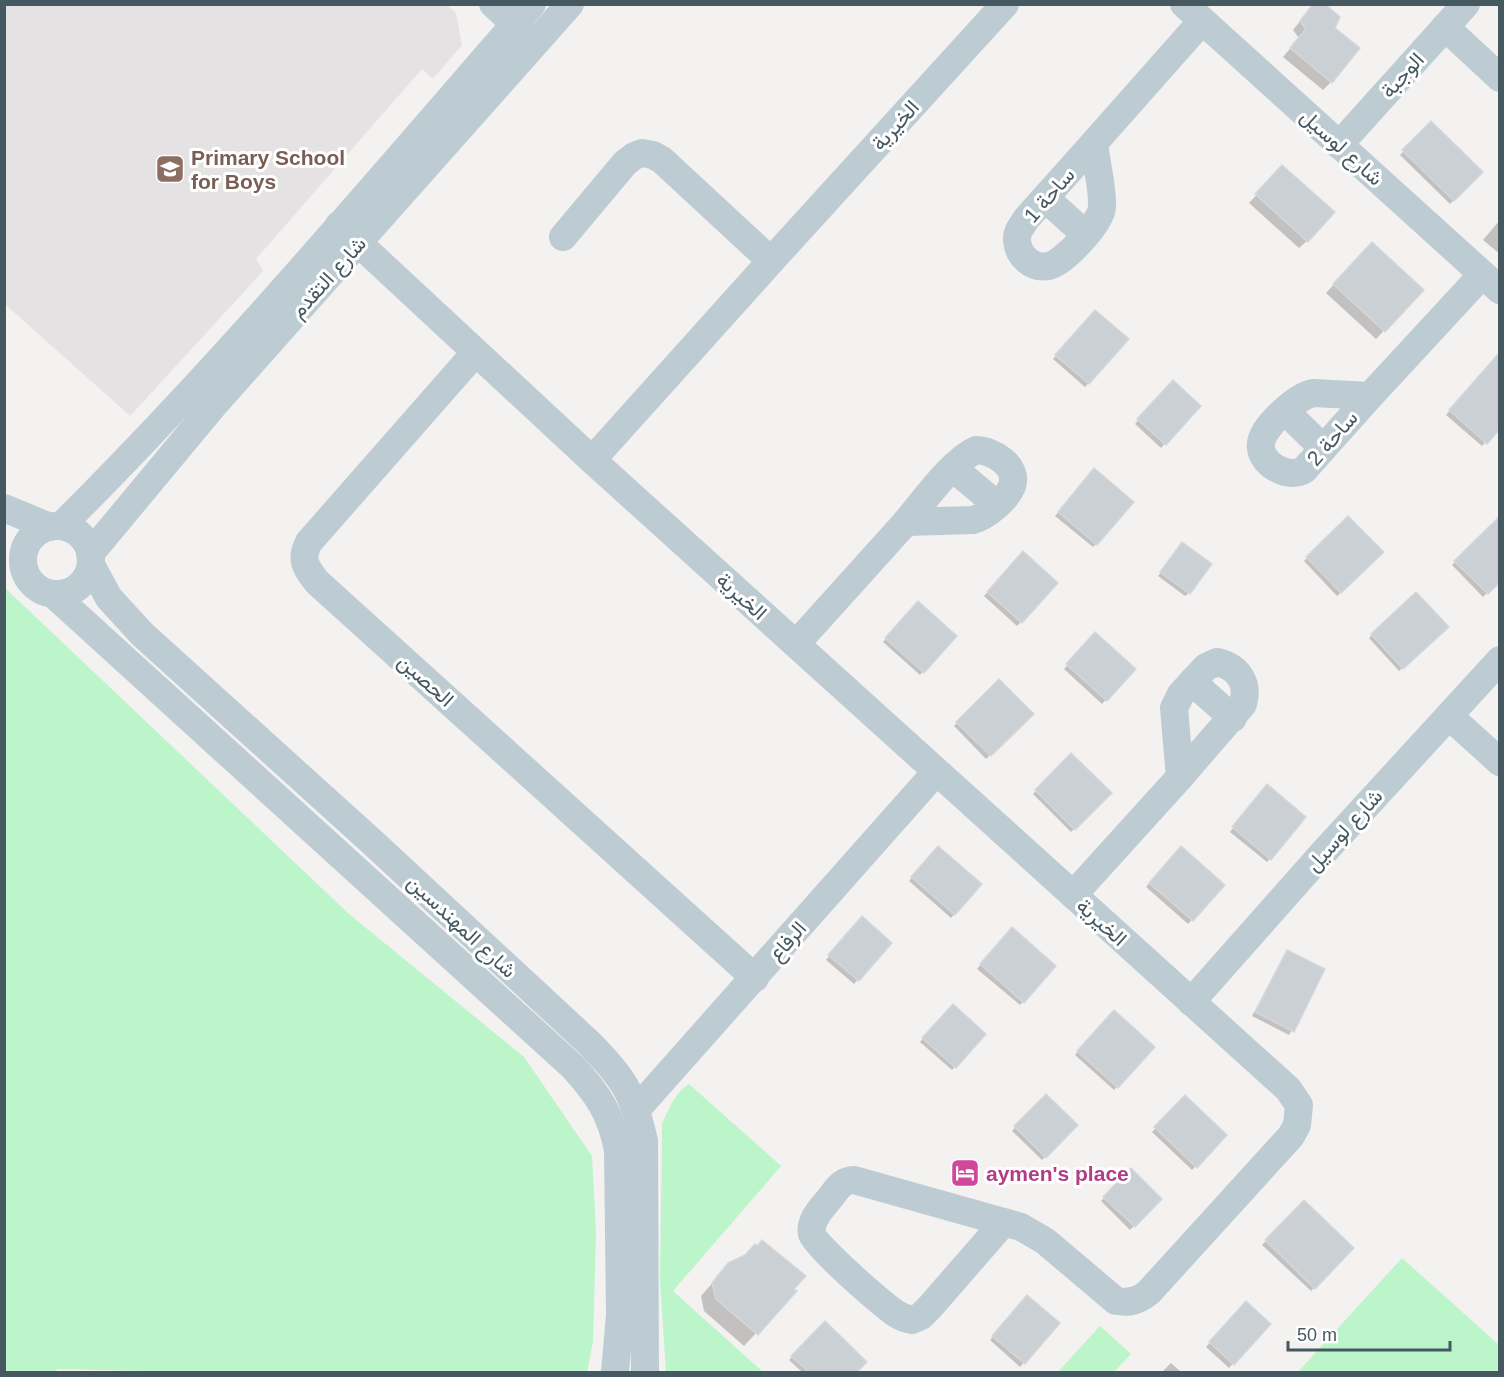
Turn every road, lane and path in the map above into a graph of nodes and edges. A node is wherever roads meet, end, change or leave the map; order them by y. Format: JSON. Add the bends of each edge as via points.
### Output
{"nodes":[{"id":1,"x":493,"y":4,"type":"edge"},
{"id":2,"x":570,"y":4,"type":"edge"},
{"id":3,"x":1005,"y":4,"type":"edge"},
{"id":4,"x":1466,"y":4,"type":"edge"},
{"id":5,"x":1193,"y":13,"type":"edge"},
{"id":6,"x":523,"y":14,"type":"edge"},
{"id":7,"x":1445,"y":27,"type":"junction"},
{"id":8,"x":536,"y":43,"type":"junction"},
{"id":9,"x":1500,"y":78,"type":"edge"},
{"id":10,"x":1094,"y":143,"type":"junction"},
{"id":11,"x":1339,"y":145,"type":"junction"},
{"id":12,"x":1045,"y":198,"type":"junction"},
{"id":13,"x":349,"y":234,"type":"junction"},
{"id":14,"x":1086,"y":234,"type":"junction"},
{"id":15,"x":563,"y":237,"type":"dead end"},
{"id":16,"x":771,"y":261,"type":"junction"},
{"id":17,"x":1491,"y":282,"type":"edge"},
{"id":18,"x":476,"y":353,"type":"junction"},
{"id":19,"x":1370,"y":396,"type":"junction"},
{"id":20,"x":1285,"y":411,"type":"junction"},
{"id":21,"x":1323,"y":448,"type":"junction"},
{"id":22,"x":592,"y":460,"type":"junction"},
{"id":23,"x":953,"y":468,"type":"junction"},
{"id":24,"x":997,"y":505,"type":"junction"},
{"id":25,"x":4,"y":508,"type":"edge"},
{"id":26,"x":906,"y":522,"type":"junction"},
{"id":27,"x":56,"y":526,"type":"junction"},
{"id":28,"x":14,"y":558,"type":"edge"},
{"id":29,"x":91,"y":559,"type":"junction"},
{"id":30,"x":53,"y":594,"type":"junction"},
{"id":31,"x":796,"y":644,"type":"junction"},
{"id":32,"x":1500,"y":660,"type":"edge"},
{"id":33,"x":1449,"y":716,"type":"junction"},
{"id":34,"x":1500,"y":762,"type":"edge"},
{"id":35,"x":936,"y":772,"type":"junction"},
{"id":36,"x":1180,"y":777,"type":"junction"},
{"id":37,"x":1073,"y":895,"type":"junction"},
{"id":38,"x":755,"y":978,"type":"junction"},
{"id":39,"x":1191,"y":1002,"type":"junction"},
{"id":40,"x":637,"y":1109,"type":"junction"},
{"id":41,"x":1004,"y":1222,"type":"junction"},
{"id":42,"x":615,"y":1372,"type":"edge"},
{"id":43,"x":645,"y":1372,"type":"edge"}],
"edges":[{"from":1,"to":6,"type":"street"},
{"from":2,"to":8,"type":"street","name":"شارع التقدم"},
{"from":3,"to":16,"type":"street","name":"الخيرية"},
{"from":4,"to":7,"type":"street","name":"الوجبة"},
{"from":5,"to":10,"type":"street","name":"ساحة 1"},
{"from":5,"to":11,"type":"street","name":"شارع لوسيل"},
{"from":6,"to":8,"type":"street"},
{"from":6,"to":13,"type":"street","name":"شارع التقدم"},
{"from":7,"to":9,"type":"street"},
{"from":7,"to":11,"type":"street","name":"الوجبة"},
{"from":8,"to":13,"type":"street","name":"شارع التقدم"},
{"from":10,"to":12,"type":"street","name":"ساحة 1"},
{"from":10,"to":14,"type":"street","name":"ساحة 1","via":[[1102,207],[1098,220]]},
{"from":11,"to":17,"type":"street","name":"شارع لوسيل"},
{"from":12,"to":14,"type":"street"},
{"from":12,"to":14,"type":"street","name":"ساحة 1","via":[[1018,231],[1019,247],[1027,261],[1037,267],[1055,264]]},
{"from":13,"to":18,"type":"street","name":"الخيرية"},
{"from":13,"to":27,"type":"street","name":"شارع التقدم","via":[[125,463]]},
{"from":13,"to":29,"type":"street","name":"شارع التقدم"},
{"from":15,"to":16,"type":"street","via":[[625,163],[642,153],[653,155],[674,169]]},
{"from":16,"to":22,"type":"street","name":"الخيرية"},
{"from":17,"to":19,"type":"street","name":"ساحة 2"},
{"from":18,"to":22,"type":"street","name":"الخيرية"},
{"from":18,"to":38,"type":"street","name":"الحصين","via":[[309,542],[304,551],[308,571]]},
{"from":19,"to":20,"type":"street","name":"ساحة 2","via":[[1307,394]]},
{"from":19,"to":21,"type":"street","name":"ساحة 2"},
{"from":20,"to":21,"type":"street"},
{"from":20,"to":21,"type":"street","name":"ساحة 2","via":[[1261,442],[1261,452],[1268,461],[1278,470],[1298,474]]},
{"from":22,"to":31,"type":"street","name":"الخيرية"},
{"from":23,"to":24,"type":"street"},
{"from":23,"to":24,"type":"street","via":[[976,450],[995,454],[1013,477],[1010,489]]},
{"from":23,"to":26,"type":"street"},
{"from":24,"to":26,"type":"street","via":[[973,520]]},
{"from":25,"to":27,"type":"street"},
{"from":26,"to":31,"type":"street"},
{"from":27,"to":28,"type":"street","via":[[41,530],[26,545],[23,556]]},
{"from":27,"to":29,"type":"street","via":[[80,535]]},
{"from":28,"to":30,"type":"street","via":[[34,585]]},
{"from":29,"to":30,"type":"street","via":[[82,584],[63,594]]},
{"from":29,"to":40,"type":"street","name":"شارع المهندسين","via":[[110,598],[142,634],[588,1042],[619,1076]]},
{"from":30,"to":42,"type":"street","name":"شارع المهندسين","via":[[590,1085],[614,1128],[618,1150],[620,1315]]},
{"from":31,"to":35,"type":"street","name":"الخيرية"},
{"from":32,"to":33,"type":"street","name":"شارع لوسيل"},
{"from":33,"to":34,"type":"street"},
{"from":33,"to":39,"type":"street","name":"شارع لوسيل"},
{"from":35,"to":37,"type":"street","name":"الخيرية"},
{"from":35,"to":38,"type":"street","name":"الرفاع"},
{"from":36,"to":36,"type":"street","via":[[1174,708],[1192,682],[1233,718]]},
{"from":36,"to":37,"type":"street"},
{"from":37,"to":39,"type":"street","name":"الخيرية"},
{"from":38,"to":40,"type":"street","name":"الرفاع"},
{"from":39,"to":41,"type":"street","name":"الخيرية","via":[[1295,1096],[1300,1113],[1291,1136],[1139,1300],[1116,1300],[1032,1232]]},
{"from":40,"to":43,"type":"street","name":"شارع المهندسين","via":[[644,1141]]},
{"from":41,"to":41,"type":"street","name":"الخيرية","via":[[921,1316],[912,1320],[896,1314],[821,1248],[812,1233],[815,1216],[848,1180]]}]}
